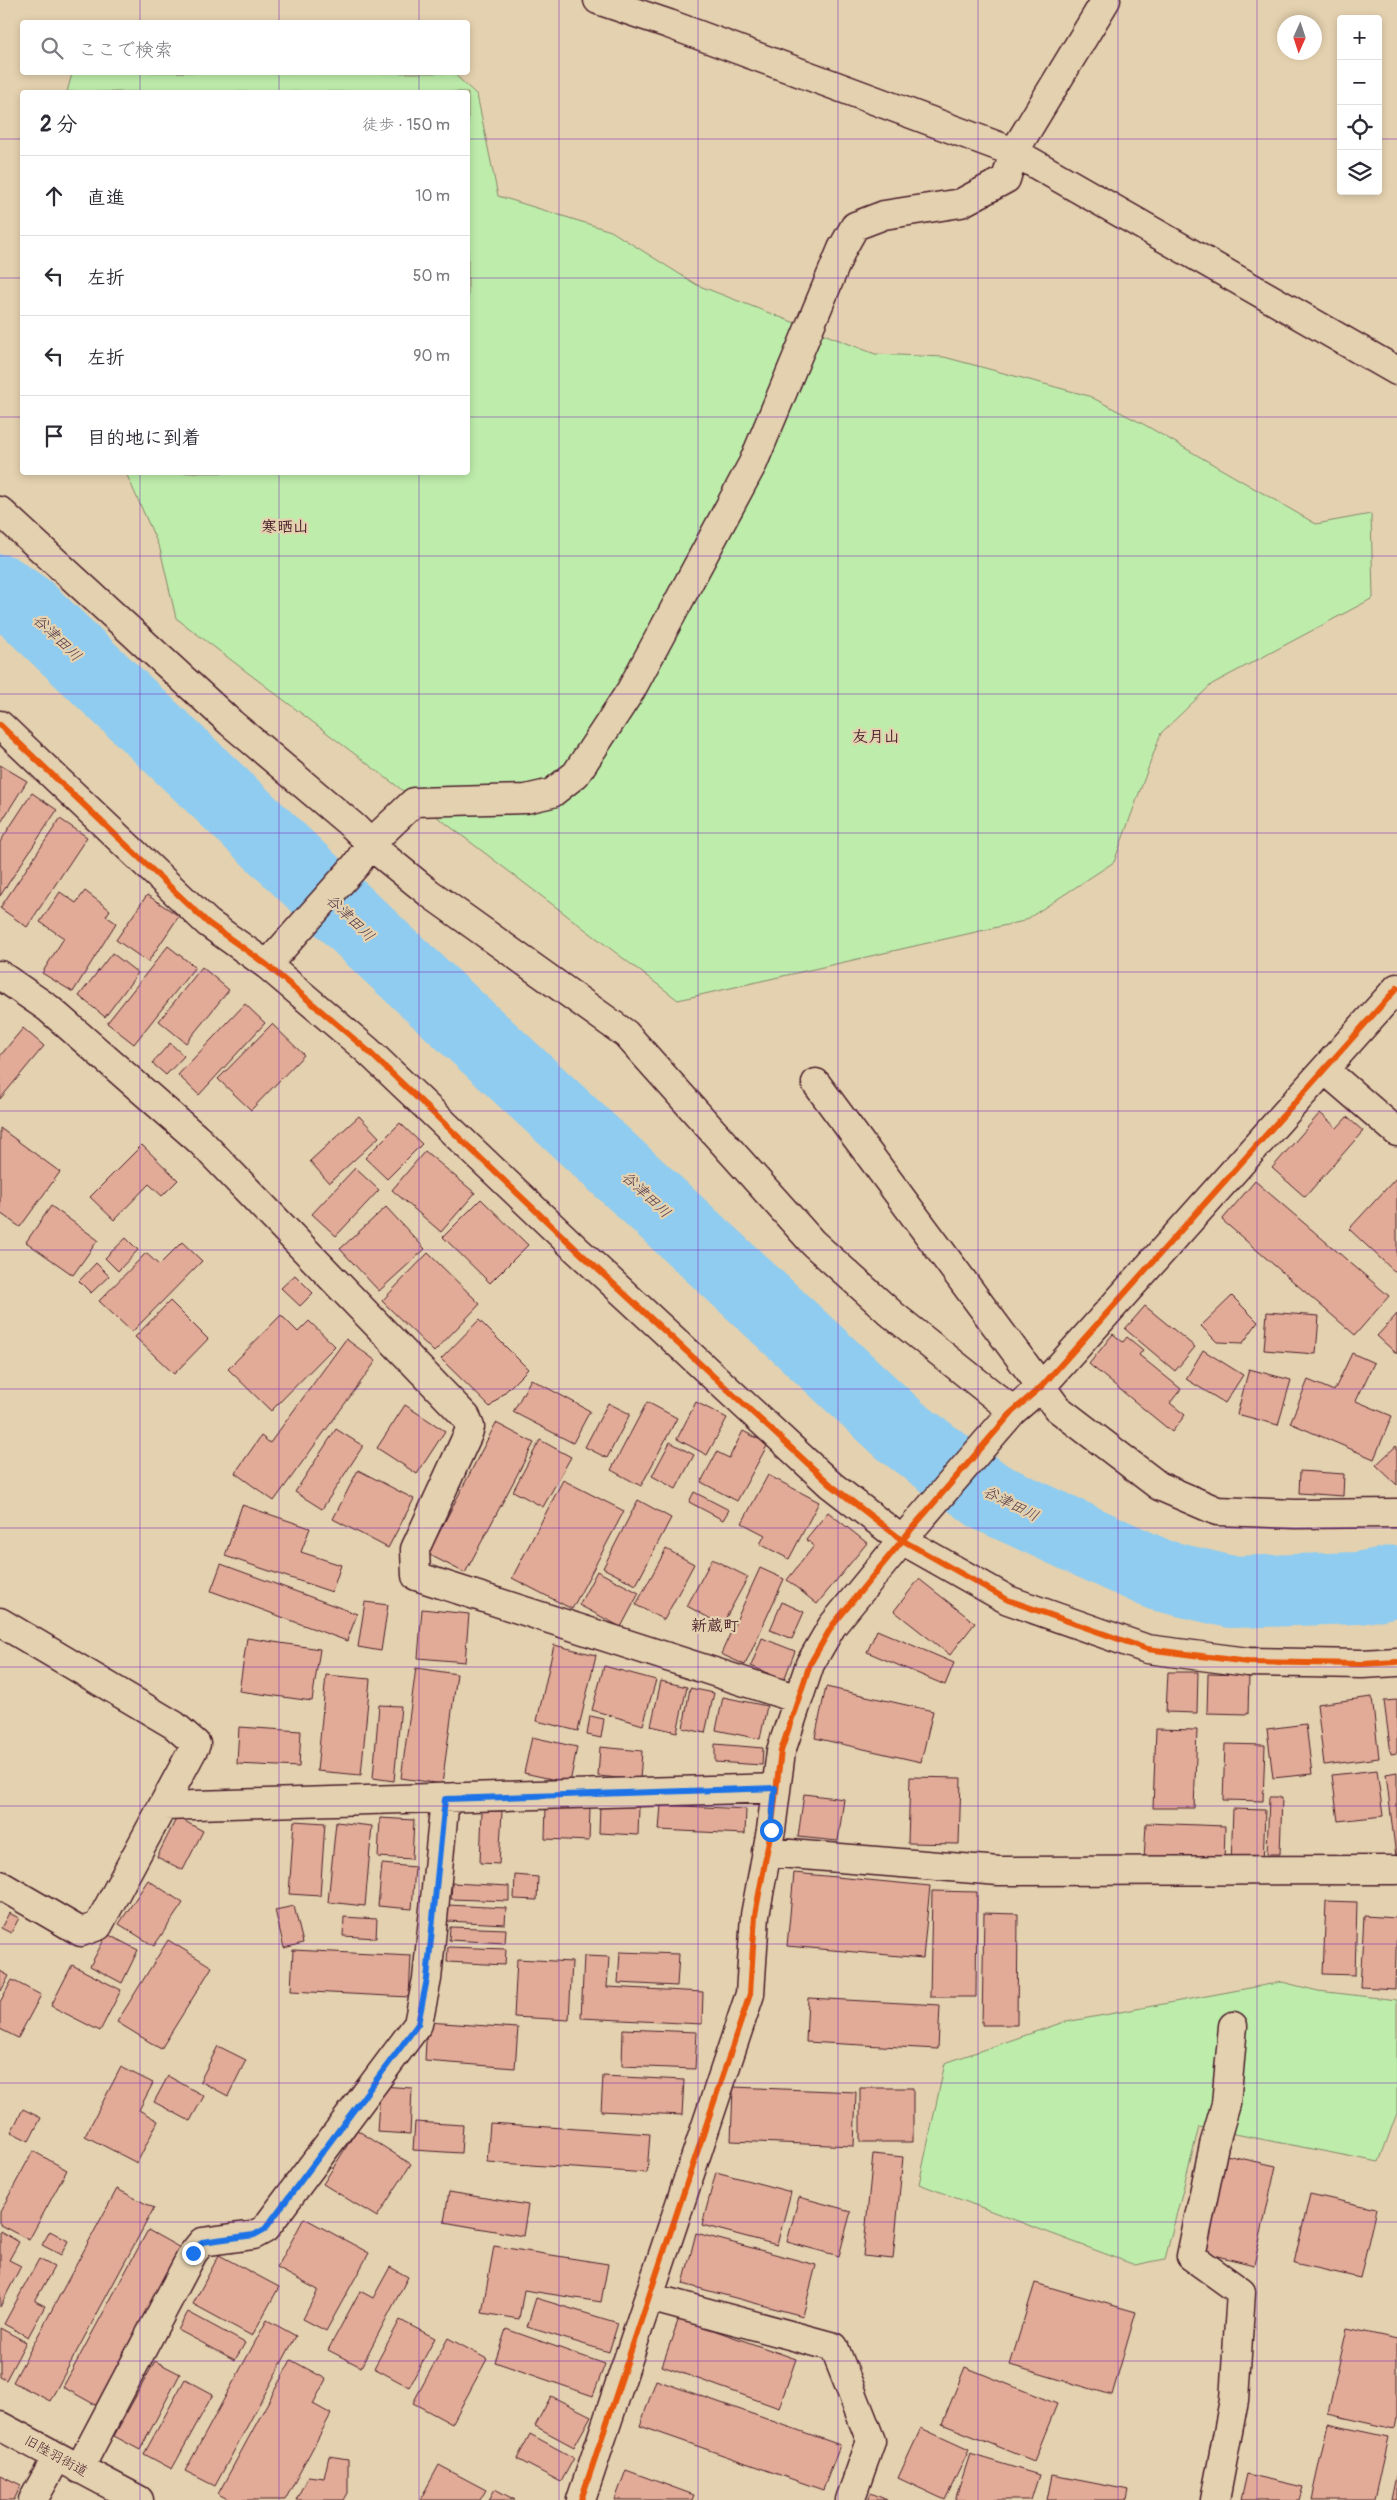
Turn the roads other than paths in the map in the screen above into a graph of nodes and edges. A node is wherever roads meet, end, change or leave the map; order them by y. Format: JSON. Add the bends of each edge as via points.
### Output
{"nodes":[{"id":1,"x":598,"y":0,"type":"edge"},
{"id":2,"x":1106,"y":0,"type":"edge"},
{"id":3,"x":1014,"y":152,"type":"junction"},
{"id":4,"x":1397,"y":372,"type":"edge"},
{"id":5,"x":0,"y":511,"type":"edge"},
{"id":6,"x":0,"y":725,"type":"edge"},
{"id":7,"x":363,"y":854,"type":"junction"},
{"id":8,"x":267,"y":965,"type":"junction"},
{"id":9,"x":0,"y":975,"type":"edge"},
{"id":10,"x":1397,"y":988,"type":"edge"},
{"id":11,"x":1325,"y":1070,"type":"junction"},
{"id":12,"x":816,"y":1083,"type":"dead end"},
{"id":13,"x":1397,"y":1132,"type":"edge"},
{"id":14,"x":1042,"y":1386,"type":"junction"},
{"id":15,"x":1007,"y":1419,"type":"junction"},
{"id":16,"x":1397,"y":1513,"type":"edge"},
{"id":17,"x":908,"y":1533,"type":"junction"},
{"id":18,"x":0,"y":1622,"type":"edge"},
{"id":19,"x":1397,"y":1662,"type":"edge"},
{"id":20,"x":798,"y":1699,"type":"junction"},
{"id":21,"x":775,"y":1788,"type":"junction"},
{"id":22,"x":445,"y":1799,"type":"junction"},
{"id":23,"x":164,"y":1806,"type":"junction"},
{"id":24,"x":766,"y":1852,"type":"junction"},
{"id":25,"x":1397,"y":1870,"type":"edge"},
{"id":26,"x":0,"y":1885,"type":"edge"},
{"id":27,"x":1233,"y":2026,"type":"dead end"},
{"id":28,"x":649,"y":2297,"type":"junction"},
{"id":29,"x":0,"y":2426,"type":"edge"},
{"id":30,"x":68,"y":2463,"type":"junction"},
{"id":31,"x":33,"y":2500,"type":"edge"},
{"id":32,"x":139,"y":2500,"type":"edge"},
{"id":33,"x":581,"y":2500,"type":"edge"},
{"id":34,"x":850,"y":2500,"type":"edge"},
{"id":35,"x":1215,"y":2500,"type":"edge"}],
"edges":[{"from":1,"to":3,"type":"street"},
{"from":2,"to":3,"type":"street"},
{"from":3,"to":4,"type":"street"},
{"from":3,"to":7,"type":"street","via":[[1006,179],[960,203],[884,215],[855,226],[842,249],[753,462],[631,690],[576,774],[552,793],[526,799],[414,802]]},
{"from":5,"to":7,"type":"street","via":[[209,703],[354,827]]},
{"from":6,"to":8,"type":"street","via":[[208,923]]},
{"from":7,"to":8,"type":"street"},
{"from":7,"to":15,"type":"street","via":[[429,893],[626,1034],[813,1243]]},
{"from":8,"to":17,"type":"street","via":[[367,1050],[831,1485]]},
{"from":9,"to":20,"type":"street","via":[[48,1008],[200,1141],[466,1417],[470,1426],[468,1434],[415,1549],[416,1576]]},
{"from":10,"to":11,"type":"street"},
{"from":11,"to":13,"type":"street"},
{"from":11,"to":14,"type":"street"},
{"from":12,"to":14,"type":"street"},
{"from":14,"to":15,"type":"street"},
{"from":14,"to":16,"type":"street","via":[[1057,1408],[1159,1486],[1217,1511]]},
{"from":15,"to":17,"type":"street"},
{"from":17,"to":19,"type":"street","via":[[1008,1600],[1147,1649],[1248,1662]]},
{"from":17,"to":20,"type":"street","via":[[832,1626],[810,1664]]},
{"from":18,"to":23,"type":"street","via":[[174,1726],[196,1744]]},
{"from":20,"to":21,"type":"street","via":[[781,1751]]},
{"from":21,"to":22,"type":"street"},
{"from":21,"to":24,"type":"street"},
{"from":22,"to":23,"type":"street"},
{"from":22,"to":30,"type":"street","via":[[427,1979],[418,2024],[265,2229],[254,2235],[202,2242],[193,2253]]},
{"from":23,"to":26,"type":"street","via":[[98,1926],[81,1932]]},
{"from":24,"to":25,"type":"street","via":[[999,1871]]},
{"from":24,"to":28,"type":"street","via":[[755,1916],[750,1994]]},
{"from":27,"to":35,"type":"street","via":[[1226,2104],[1191,2256],[1241,2292],[1234,2400]]},
{"from":28,"to":33,"type":"street"},
{"from":28,"to":34,"type":"street","via":[[834,2347],[871,2441]]},
{"from":29,"to":30,"type":"street","name":"旧陸羽街道"},
{"from":30,"to":31,"type":"street"},
{"from":30,"to":32,"type":"street","name":"旧陸羽街道"}]}
